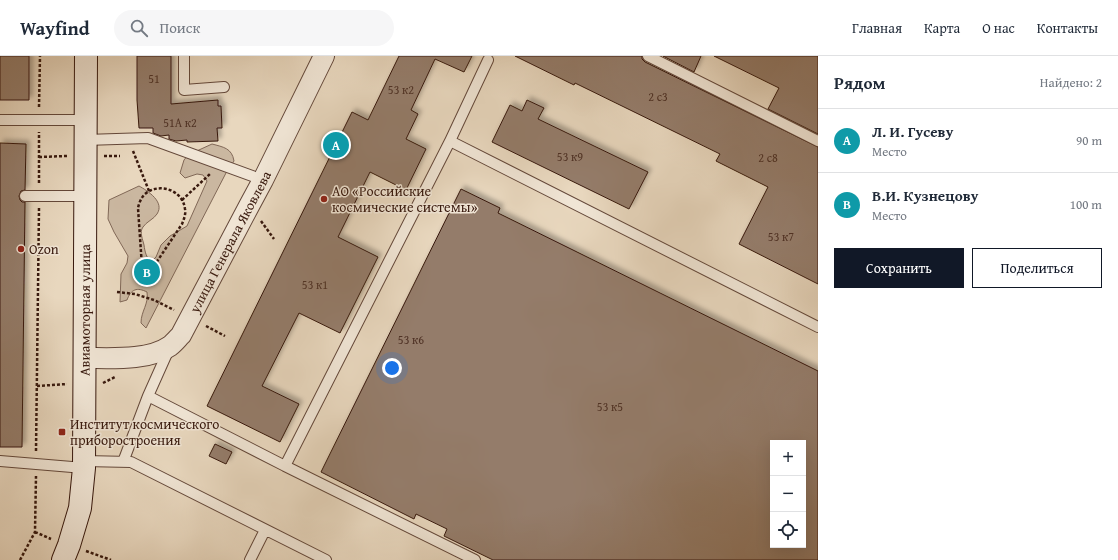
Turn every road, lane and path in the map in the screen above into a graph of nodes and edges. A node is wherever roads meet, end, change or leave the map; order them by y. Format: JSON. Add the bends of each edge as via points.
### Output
{"nodes":[{"id":1,"x":40,"y":56,"type":"edge"},
{"id":2,"x":86,"y":56,"type":"edge"},
{"id":3,"x":184,"y":56,"type":"edge"},
{"id":4,"x":324,"y":56,"type":"edge"},
{"id":5,"x":648,"y":56,"type":"edge"},
{"id":6,"x":488,"y":60,"type":"dead end"},
{"id":7,"x":224,"y":87,"type":"dead end"},
{"id":8,"x":0,"y":120,"type":"edge"},
{"id":9,"x":39,"y":120,"type":"junction"},
{"id":10,"x":85,"y":130,"type":"junction"},
{"id":11,"x":132,"y":139,"type":"junction"},
{"id":12,"x":818,"y":140,"type":"edge"},
{"id":13,"x":450,"y":141,"type":"junction"},
{"id":14,"x":71,"y":156,"type":"dead end"},
{"id":15,"x":103,"y":156,"type":"dead end"},
{"id":16,"x":120,"y":156,"type":"dead end"},
{"id":17,"x":39,"y":157,"type":"junction"},
{"id":18,"x":220,"y":164,"type":"junction"},
{"id":19,"x":263,"y":180,"type":"junction"},
{"id":20,"x":149,"y":192,"type":"junction"},
{"id":21,"x":25,"y":196,"type":"dead end"},
{"id":22,"x":39,"y":196,"type":"junction"},
{"id":23,"x":85,"y":196,"type":"junction"},
{"id":24,"x":182,"y":200,"type":"junction"},
{"id":25,"x":142,"y":267,"type":"junction"},
{"id":26,"x":152,"y":269,"type":"junction"},
{"id":27,"x":117,"y":292,"type":"dead end"},
{"id":28,"x":174,"y":310,"type":"dead end"},
{"id":29,"x":204,"y":325,"type":"dead end"},
{"id":30,"x":818,"y":327,"type":"edge"},
{"id":31,"x":225,"y":336,"type":"dead end"},
{"id":32,"x":170,"y":346,"type":"junction"},
{"id":33,"x":85,"y":358,"type":"junction"},
{"id":34,"x":115,"y":377,"type":"dead end"},
{"id":35,"x":102,"y":383,"type":"dead end"},
{"id":36,"x":71,"y":384,"type":"dead end"},
{"id":37,"x":37,"y":386,"type":"junction"},
{"id":38,"x":148,"y":396,"type":"junction"},
{"id":39,"x":0,"y":461,"type":"edge"},
{"id":40,"x":123,"y":462,"type":"junction"},
{"id":41,"x":36,"y":464,"type":"junction"},
{"id":42,"x":84,"y":464,"type":"junction"},
{"id":43,"x":285,"y":466,"type":"junction"},
{"id":44,"x":265,"y":530,"type":"junction"},
{"id":45,"x":20,"y":560,"type":"edge"},
{"id":46,"x":63,"y":560,"type":"edge"},
{"id":47,"x":250,"y":560,"type":"edge"},
{"id":48,"x":326,"y":560,"type":"edge"},
{"id":49,"x":475,"y":560,"type":"edge"}],
"edges":[{"from":1,"to":9,"type":"path"},
{"from":2,"to":10,"type":"street","name":"Авиамоторная улица"},
{"from":3,"to":7,"type":"lane","via":[[184,90]]},
{"from":4,"to":19,"type":"street","name":"улица Генерала Яковлева"},
{"from":5,"to":12,"type":"lane"},
{"from":6,"to":13,"type":"lane"},
{"from":8,"to":9,"type":"lane"},
{"from":9,"to":10,"type":"lane"},
{"from":9,"to":17,"type":"path"},
{"from":10,"to":11,"type":"lane"},
{"from":10,"to":23,"type":"street","name":"Авиамоторная улица"},
{"from":11,"to":18,"type":"lane","via":[[148,138]]},
{"from":11,"to":20,"type":"path","via":[[132,149]]},
{"from":13,"to":30,"type":"lane"},
{"from":13,"to":43,"type":"lane"},
{"from":14,"to":17,"type":"path"},
{"from":15,"to":16,"type":"path"},
{"from":17,"to":22,"type":"path"},
{"from":18,"to":19,"type":"lane"},
{"from":18,"to":24,"type":"path"},
{"from":19,"to":32,"type":"street","name":"улица Генерала Яковлева","via":[[181,335]]},
{"from":20,"to":24,"type":"path","via":[[161,188],[170,189]]},
{"from":20,"to":25,"type":"path","via":[[140,200],[138,208]]},
{"from":21,"to":22,"type":"lane"},
{"from":22,"to":23,"type":"lane"},
{"from":22,"to":37,"type":"path"},
{"from":23,"to":33,"type":"street","name":"Авиамоторная улица"},
{"from":24,"to":26,"type":"path","via":[[185,216],[182,224]]},
{"from":25,"to":26,"type":"path","via":[[150,266]]},
{"from":25,"to":26,"type":"path","via":[[142,275],[148,278],[152,276]]},
{"from":27,"to":28,"type":"path","via":[[135,294]]},
{"from":29,"to":31,"type":"path"},
{"from":32,"to":33,"type":"street","name":"улица Генерала Яковлева","via":[[144,356]]},
{"from":32,"to":38,"type":"lane"},
{"from":33,"to":42,"type":"street","name":"Авиамоторная улица"},
{"from":34,"to":35,"type":"path"},
{"from":36,"to":37,"type":"path"},
{"from":37,"to":41,"type":"path"},
{"from":38,"to":40,"type":"lane"},
{"from":38,"to":43,"type":"lane"},
{"from":39,"to":41,"type":"lane"},
{"from":40,"to":42,"type":"lane"},
{"from":40,"to":44,"type":"lane","via":[[131,462]]},
{"from":41,"to":42,"type":"lane"},
{"from":41,"to":45,"type":"path","via":[[35,532]]},
{"from":42,"to":46,"type":"street","name":"Авиамоторная улица","via":[[80,508]]},
{"from":43,"to":49,"type":"lane"},
{"from":44,"to":47,"type":"lane"},
{"from":44,"to":48,"type":"lane"}]}
